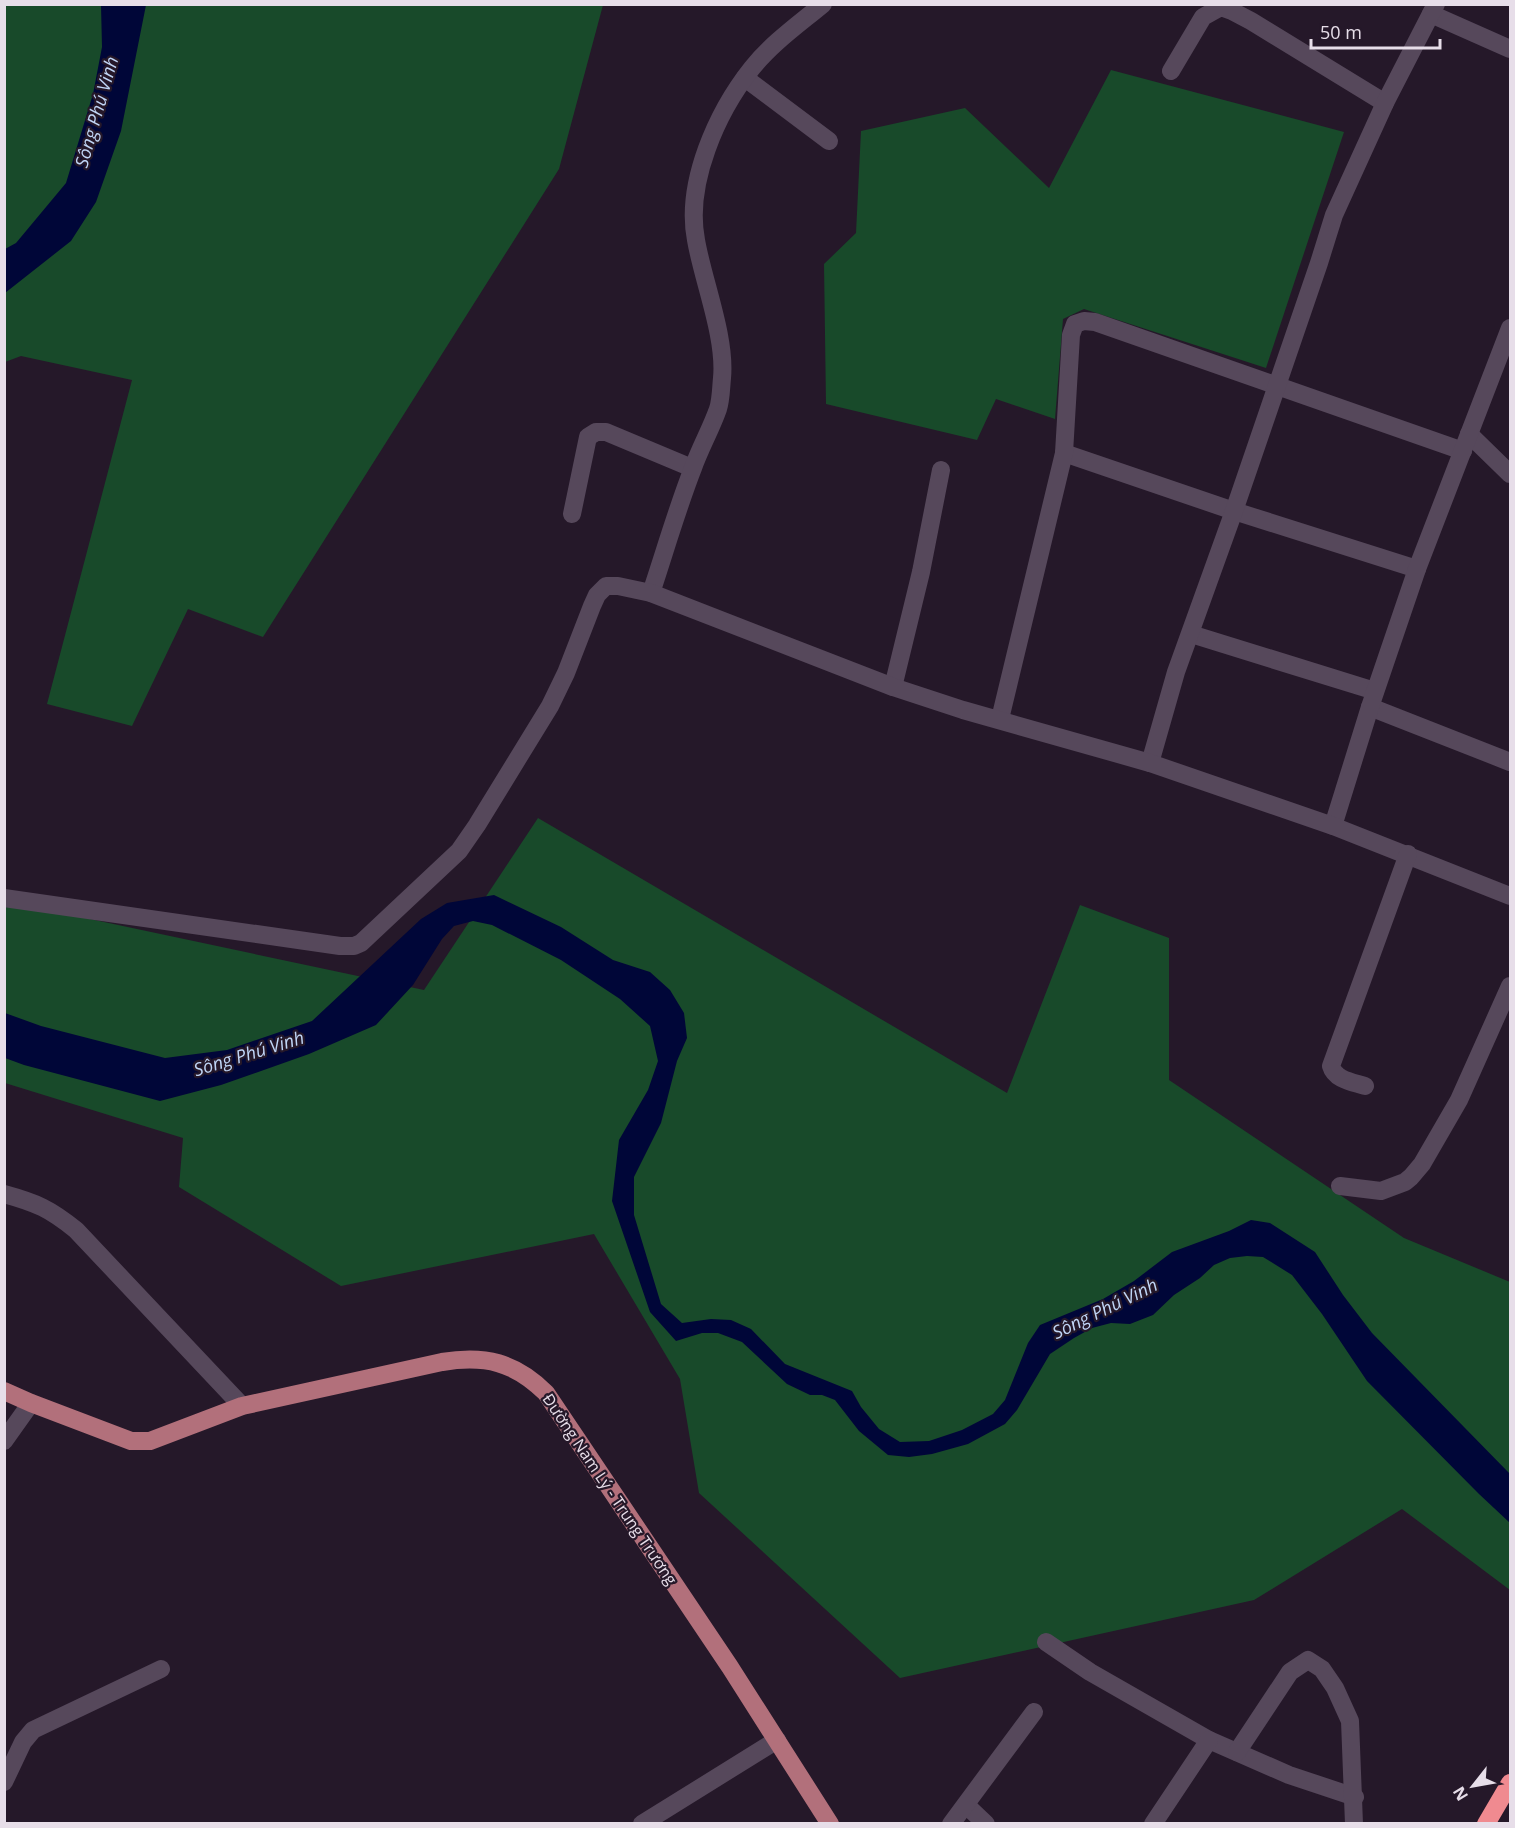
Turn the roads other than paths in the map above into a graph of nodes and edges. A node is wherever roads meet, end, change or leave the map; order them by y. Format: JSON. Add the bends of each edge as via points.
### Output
{"nodes":[{"id":1,"x":823,"y":4,"type":"edge"},
{"id":2,"x":1433,"y":9,"type":"edge"},
{"id":3,"x":1510,"y":50,"type":"edge"},
{"id":4,"x":1171,"y":71,"type":"dead end"},
{"id":5,"x":745,"y":78,"type":"junction"},
{"id":6,"x":1385,"y":103,"type":"junction"},
{"id":7,"x":829,"y":141,"type":"dead end"},
{"id":8,"x":1510,"y":328,"type":"edge"},
{"id":9,"x":1276,"y":385,"type":"junction"},
{"id":10,"x":1466,"y":443,"type":"junction"},
{"id":11,"x":1064,"y":453,"type":"junction"},
{"id":12,"x":692,"y":468,"type":"junction"},
{"id":13,"x":941,"y":470,"type":"dead end"},
{"id":14,"x":1510,"y":474,"type":"edge"},
{"id":15,"x":1234,"y":511,"type":"junction"},
{"id":16,"x":572,"y":514,"type":"dead end"},
{"id":17,"x":1417,"y":569,"type":"junction"},
{"id":18,"x":651,"y":593,"type":"junction"},
{"id":19,"x":1191,"y":634,"type":"junction"},
{"id":20,"x":893,"y":687,"type":"junction"},
{"id":21,"x":1372,"y":699,"type":"junction"},
{"id":22,"x":1000,"y":719,"type":"junction"},
{"id":23,"x":1510,"y":762,"type":"edge"},
{"id":24,"x":1150,"y":763,"type":"junction"},
{"id":25,"x":1333,"y":826,"type":"junction"},
{"id":26,"x":1408,"y":854,"type":"junction"},
{"id":27,"x":1510,"y":896,"type":"edge"},
{"id":28,"x":4,"y":898,"type":"edge"},
{"id":29,"x":1510,"y":986,"type":"edge"},
{"id":30,"x":1365,"y":1086,"type":"dead end"},
{"id":31,"x":1340,"y":1186,"type":"dead end"},
{"id":32,"x":4,"y":1194,"type":"edge"},
{"id":33,"x":4,"y":1391,"type":"edge"},
{"id":34,"x":31,"y":1403,"type":"junction"},
{"id":35,"x":242,"y":1406,"type":"junction"},
{"id":36,"x":4,"y":1441,"type":"edge"},
{"id":37,"x":1046,"y":1642,"type":"dead end"},
{"id":38,"x":161,"y":1669,"type":"dead end"},
{"id":39,"x":1034,"y":1712,"type":"dead end"},
{"id":40,"x":777,"y":1740,"type":"junction"},
{"id":41,"x":1209,"y":1740,"type":"junction"},
{"id":42,"x":1237,"y":1752,"type":"junction"},
{"id":43,"x":4,"y":1782,"type":"edge"},
{"id":44,"x":1510,"y":1784,"type":"edge"},
{"id":45,"x":1355,"y":1797,"type":"junction"},
{"id":46,"x":966,"y":1805,"type":"junction"},
{"id":47,"x":642,"y":1824,"type":"edge"},
{"id":48,"x":830,"y":1824,"type":"edge"},
{"id":49,"x":951,"y":1824,"type":"edge"},
{"id":50,"x":986,"y":1824,"type":"edge"},
{"id":51,"x":1153,"y":1824,"type":"edge"},
{"id":52,"x":1354,"y":1824,"type":"edge"},
{"id":53,"x":1486,"y":1824,"type":"edge"}],
"edges":[{"from":1,"to":5,"type":"street","via":[[779,40]]},
{"from":2,"to":3,"type":"street"},
{"from":2,"to":6,"type":"street"},
{"from":4,"to":6,"type":"street","via":[[1203,17],[1221,8],[1251,21]]},
{"from":5,"to":7,"type":"street"},
{"from":5,"to":12,"type":"street","via":[[716,125],[694,197],[695,239],[722,354],[723,376],[719,408]]},
{"from":6,"to":9,"type":"street","via":[[1334,215]]},
{"from":8,"to":10,"type":"street"},
{"from":9,"to":10,"type":"street"},
{"from":9,"to":11,"type":"street","via":[[1084,321],[1075,324],[1071,335]]},
{"from":9,"to":15,"type":"street"},
{"from":10,"to":14,"type":"street"},
{"from":10,"to":17,"type":"street"},
{"from":11,"to":15,"type":"street"},
{"from":11,"to":22,"type":"street"},
{"from":12,"to":16,"type":"street","via":[[606,432],[596,432],[588,437]]},
{"from":12,"to":18,"type":"street"},
{"from":13,"to":20,"type":"street"},
{"from":15,"to":17,"type":"street"},
{"from":15,"to":19,"type":"street"},
{"from":17,"to":21,"type":"street"},
{"from":18,"to":20,"type":"street"},
{"from":18,"to":28,"type":"street","via":[[606,586],[597,595],[550,705],[477,825],[459,851],[361,943],[340,946]]},
{"from":19,"to":21,"type":"street"},
{"from":19,"to":24,"type":"street"},
{"from":20,"to":22,"type":"street"},
{"from":21,"to":23,"type":"street"},
{"from":21,"to":25,"type":"street"},
{"from":22,"to":24,"type":"street"},
{"from":24,"to":25,"type":"street"},
{"from":25,"to":26,"type":"street"},
{"from":26,"to":27,"type":"street"},
{"from":26,"to":30,"type":"street","via":[[1331,1066],[1337,1076]]},
{"from":29,"to":31,"type":"street","via":[[1460,1100],[1411,1177],[1381,1191]]},
{"from":32,"to":35,"type":"street","via":[[46,1208],[76,1230]]},
{"from":33,"to":34,"type":"main road","name":"Đường Nam Lý - Trung Trương"},
{"from":34,"to":35,"type":"main road","name":"Đường Nam Lý - Trung Trương","via":[[139,1442]]},
{"from":34,"to":36,"type":"street"},
{"from":35,"to":40,"type":"main road","name":"Đường Nam Lý - Trung Trương","via":[[457,1360],[487,1360],[525,1374],[546,1393]]},
{"from":37,"to":41,"type":"street","via":[[1090,1672]]},
{"from":38,"to":43,"type":"street","via":[[33,1730]]},
{"from":39,"to":46,"type":"street"},
{"from":40,"to":47,"type":"street"},
{"from":40,"to":48,"type":"main road","name":"Đường Nam Lý - Trung Trương"},
{"from":41,"to":42,"type":"street"},
{"from":41,"to":51,"type":"street"},
{"from":42,"to":45,"type":"street"},
{"from":42,"to":45,"type":"street","via":[[1290,1672],[1308,1660],[1322,1669],[1350,1721]]},
{"from":44,"to":53,"type":"highway"},
{"from":45,"to":52,"type":"street"},
{"from":46,"to":49,"type":"street"},
{"from":46,"to":50,"type":"street"}]}
